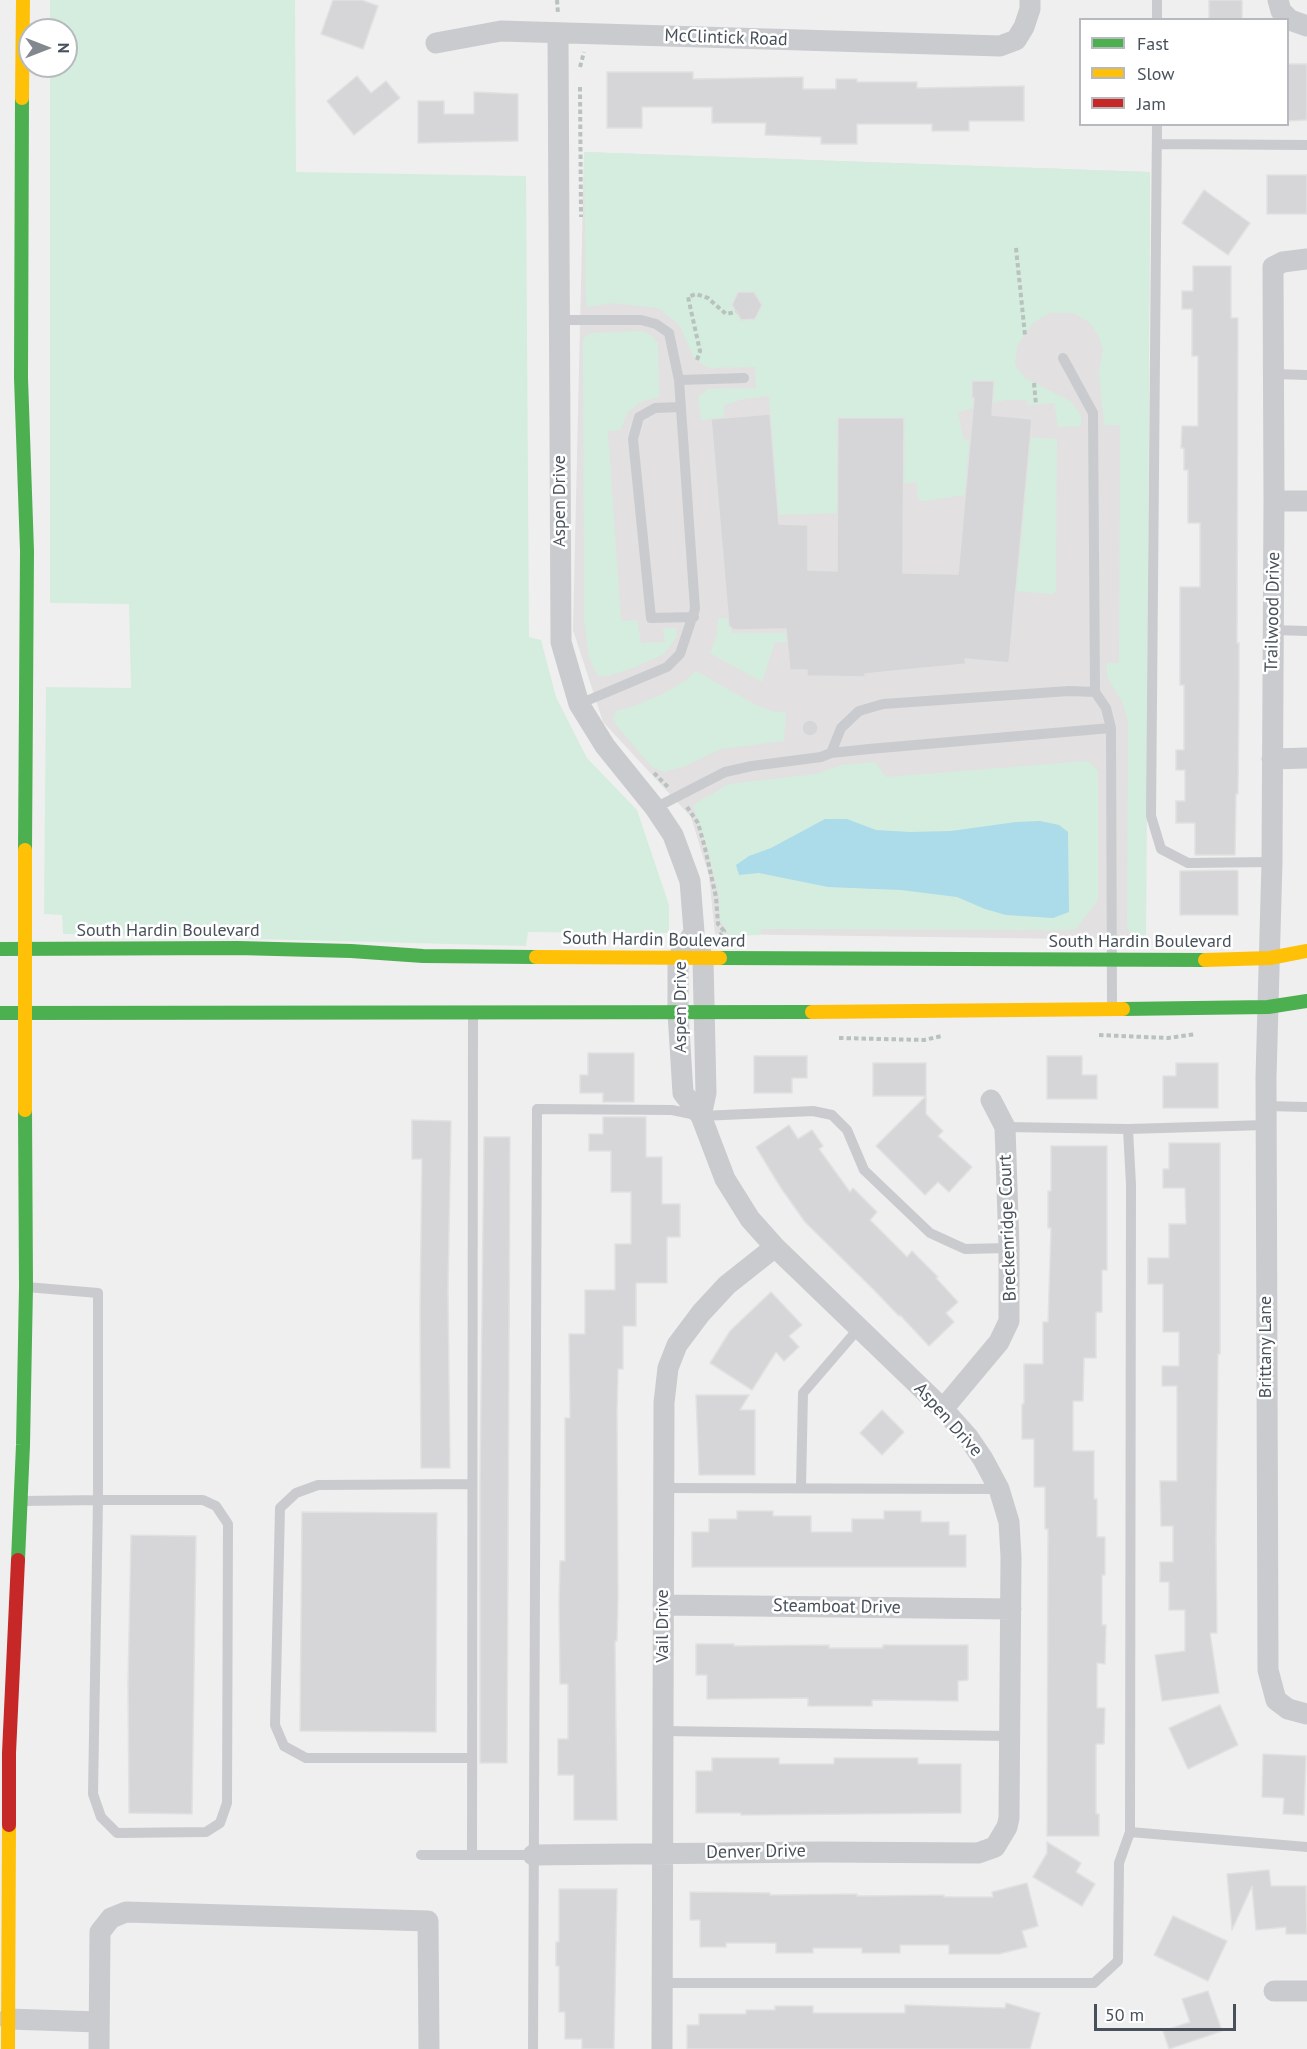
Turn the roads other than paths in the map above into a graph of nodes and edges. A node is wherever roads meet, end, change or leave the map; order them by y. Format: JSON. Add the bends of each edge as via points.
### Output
{"nodes":[{"id":1,"x":23,"y":0,"type":"edge"},
{"id":2,"x":1030,"y":0,"type":"edge"},
{"id":3,"x":1157,"y":0,"type":"edge"},
{"id":4,"x":1278,"y":0,"type":"edge"},
{"id":5,"x":1157,"y":18,"type":"edge"},
{"id":6,"x":1298,"y":23,"type":"edge"},
{"id":7,"x":558,"y":34,"type":"junction"},
{"id":8,"x":436,"y":43,"type":"dead end"},
{"id":9,"x":1157,"y":126,"type":"edge"},
{"id":10,"x":1156,"y":144,"type":"junction"},
{"id":11,"x":1307,"y":146,"type":"edge"},
{"id":12,"x":1307,"y":259,"type":"edge"},
{"id":13,"x":559,"y":320,"type":"junction"},
{"id":14,"x":1063,"y":358,"type":"dead end"},
{"id":15,"x":1273,"y":374,"type":"junction"},
{"id":16,"x":1307,"y":375,"type":"edge"},
{"id":17,"x":744,"y":378,"type":"dead end"},
{"id":18,"x":679,"y":380,"type":"junction"},
{"id":19,"x":680,"y":407,"type":"junction"},
{"id":20,"x":1275,"y":501,"type":"junction"},
{"id":21,"x":1307,"y":501,"type":"edge"},
{"id":22,"x":694,"y":617,"type":"junction"},
{"id":23,"x":1273,"y":630,"type":"junction"},
{"id":24,"x":1307,"y":631,"type":"edge"},
{"id":25,"x":1095,"y":692,"type":"junction"},
{"id":26,"x":579,"y":704,"type":"junction"},
{"id":27,"x":1112,"y":728,"type":"junction"},
{"id":28,"x":831,"y":753,"type":"junction"},
{"id":29,"x":1307,"y":758,"type":"edge"},
{"id":30,"x":1272,"y":759,"type":"junction"},
{"id":31,"x":655,"y":808,"type":"junction"},
{"id":32,"x":1272,"y":862,"type":"junction"},
{"id":33,"x":694,"y":932,"type":"junction"},
{"id":34,"x":0,"y":949,"type":"edge"},
{"id":35,"x":25,"y":949,"type":"junction"},
{"id":36,"x":708,"y":950,"type":"junction"},
{"id":37,"x":1307,"y":951,"type":"edge"},
{"id":38,"x":678,"y":958,"type":"junction"},
{"id":39,"x":1270,"y":958,"type":"junction"},
{"id":40,"x":1112,"y":961,"type":"junction"},
{"id":41,"x":1307,"y":1001,"type":"edge"},
{"id":42,"x":1268,"y":1007,"type":"junction"},
{"id":43,"x":1112,"y":1009,"type":"junction"},
{"id":44,"x":678,"y":1012,"type":"junction"},
{"id":45,"x":0,"y":1013,"type":"edge"},
{"id":46,"x":25,"y":1013,"type":"junction"},
{"id":47,"x":473,"y":1013,"type":"junction"},
{"id":48,"x":704,"y":1013,"type":"junction"},
{"id":49,"x":991,"y":1100,"type":"dead end"},
{"id":50,"x":1307,"y":1107,"type":"edge"},
{"id":51,"x":701,"y":1116,"type":"junction"},
{"id":52,"x":1266,"y":1116,"type":"junction"},
{"id":53,"x":1005,"y":1127,"type":"junction"},
{"id":54,"x":1128,"y":1129,"type":"junction"},
{"id":55,"x":775,"y":1247,"type":"junction"},
{"id":56,"x":1009,"y":1248,"type":"junction"},
{"id":57,"x":26,"y":1287,"type":"junction"},
{"id":58,"x":859,"y":1328,"type":"junction"},
{"id":59,"x":943,"y":1409,"type":"junction"},
{"id":60,"x":472,"y":1484,"type":"junction"},
{"id":61,"x":801,"y":1487,"type":"junction"},
{"id":62,"x":664,"y":1488,"type":"junction"},
{"id":63,"x":999,"y":1489,"type":"junction"},
{"id":64,"x":98,"y":1500,"type":"junction"},
{"id":65,"x":15,"y":1501,"type":"junction"},
{"id":66,"x":663,"y":1605,"type":"junction"},
{"id":67,"x":1011,"y":1609,"type":"junction"},
{"id":68,"x":1307,"y":1714,"type":"edge"},
{"id":69,"x":663,"y":1731,"type":"junction"},
{"id":70,"x":1010,"y":1736,"type":"junction"},
{"id":71,"x":472,"y":1758,"type":"junction"},
{"id":72,"x":1130,"y":1832,"type":"junction"},
{"id":73,"x":1307,"y":1847,"type":"edge"},
{"id":74,"x":662,"y":1853,"type":"junction"},
{"id":75,"x":978,"y":1853,"type":"joint"},
{"id":76,"x":421,"y":1855,"type":"dead end"},
{"id":77,"x":472,"y":1855,"type":"junction"},
{"id":78,"x":533,"y":1855,"type":"junction"},
{"id":79,"x":662,"y":1983,"type":"junction"},
{"id":80,"x":1274,"y":1991,"type":"dead end"},
{"id":81,"x":1307,"y":1991,"type":"edge"},
{"id":82,"x":4,"y":2019,"type":"edge"},
{"id":83,"x":99,"y":2022,"type":"junction"},
{"id":84,"x":8,"y":2049,"type":"edge"},
{"id":85,"x":99,"y":2049,"type":"edge"},
{"id":86,"x":429,"y":2049,"type":"edge"},
{"id":87,"x":533,"y":2049,"type":"edge"},
{"id":88,"x":662,"y":2049,"type":"edge"}],
"edges":[{"from":1,"to":35,"type":"main road"},
{"from":2,"to":7,"type":"street","name":"McClintick Road","via":[[1024,27],[1016,40],[1000,46]]},
{"from":3,"to":5,"type":"lane"},
{"from":4,"to":6,"type":"street","via":[[1281,11]]},
{"from":7,"to":8,"type":"street","name":"McClintick Road","via":[[501,31]]},
{"from":7,"to":13,"type":"street","name":"Aspen Drive"},
{"from":9,"to":10,"type":"lane"},
{"from":10,"to":11,"type":"lane"},
{"from":10,"to":32,"type":"lane","via":[[1151,816],[1161,849],[1188,863]]},
{"from":12,"to":15,"type":"street","name":"Trailwood Drive","via":[[1273,267]]},
{"from":13,"to":18,"type":"lane","via":[[640,320],[656,324],[669,333]]},
{"from":13,"to":26,"type":"street","name":"Aspen Drive","via":[[561,642]]},
{"from":14,"to":25,"type":"lane","via":[[1094,412]]},
{"from":15,"to":16,"type":"lane"},
{"from":15,"to":20,"type":"street","name":"Trailwood Drive"},
{"from":17,"to":18,"type":"lane"},
{"from":18,"to":19,"type":"lane"},
{"from":19,"to":22,"type":"lane"},
{"from":19,"to":22,"type":"lane","via":[[655,408],[639,417],[633,439],[651,618]]},
{"from":20,"to":21,"type":"street"},
{"from":20,"to":23,"type":"street","name":"Trailwood Drive"},
{"from":22,"to":26,"type":"lane","via":[[680,654],[667,667]]},
{"from":23,"to":24,"type":"lane"},
{"from":23,"to":30,"type":"street","name":"Trailwood Drive"},
{"from":25,"to":27,"type":"lane","via":[[1106,708]]},
{"from":25,"to":28,"type":"lane","via":[[883,704],[859,711],[841,728]]},
{"from":26,"to":31,"type":"street","name":"Aspen Drive","via":[[605,746]]},
{"from":27,"to":28,"type":"lane"},
{"from":27,"to":40,"type":"lane"},
{"from":28,"to":31,"type":"lane","via":[[725,772]]},
{"from":29,"to":30,"type":"street"},
{"from":30,"to":32,"type":"street","name":"Trailwood Drive"},
{"from":31,"to":33,"type":"street","name":"Aspen Drive","via":[[673,835],[690,881]]},
{"from":32,"to":39,"type":"street","name":"Trailwood Drive"},
{"from":33,"to":36,"type":"street","name":"Aspen Drive"},
{"from":33,"to":38,"type":"street","name":"Aspen Drive"},
{"from":34,"to":35,"type":"main road","name":"South Hardin Boulevard"},
{"from":35,"to":38,"type":"main road","name":"South Hardin Boulevard","via":[[238,948],[423,956]]},
{"from":35,"to":46,"type":"main road"},
{"from":36,"to":38,"type":"main road","name":"South Hardin Boulevard"},
{"from":36,"to":40,"type":"main road","name":"South Hardin Boulevard"},
{"from":36,"to":48,"type":"street","name":"Aspen Drive"},
{"from":37,"to":39,"type":"main road","name":"South Hardin Boulevard"},
{"from":38,"to":44,"type":"street","name":"Aspen Drive"},
{"from":39,"to":40,"type":"main road","name":"South Hardin Boulevard"},
{"from":39,"to":42,"type":"street","name":"Brittany Lane"},
{"from":40,"to":43,"type":"lane"},
{"from":41,"to":42,"type":"main road"},
{"from":42,"to":43,"type":"main road"},
{"from":42,"to":52,"type":"street","name":"Brittany Lane"},
{"from":43,"to":48,"type":"main road"},
{"from":44,"to":47,"type":"main road"},
{"from":44,"to":48,"type":"main road"},
{"from":44,"to":51,"type":"street","name":"Aspen Drive","via":[[682,1093]]},
{"from":45,"to":46,"type":"main road"},
{"from":46,"to":47,"type":"main road"},
{"from":46,"to":57,"type":"main road"},
{"from":47,"to":60,"type":"lane"},
{"from":48,"to":51,"type":"street","name":"Aspen Drive","via":[[706,1093]]},
{"from":49,"to":53,"type":"street","name":"Breckenridge Court"},
{"from":50,"to":52,"type":"lane"},
{"from":51,"to":55,"type":"street","name":"Aspen Drive","via":[[725,1179],[750,1220]]},
{"from":51,"to":56,"type":"lane","via":[[813,1111],[832,1115],[846,1130],[864,1170],[930,1233],[965,1249]]},
{"from":51,"to":78,"type":"lane","via":[[672,1110],[537,1109]]},
{"from":52,"to":54,"type":"lane"},
{"from":52,"to":68,"type":"street","name":"Brittany Lane","via":[[1268,1670],[1276,1700],[1288,1709]]},
{"from":53,"to":54,"type":"lane"},
{"from":53,"to":56,"type":"street","name":"Breckenridge Court"},
{"from":54,"to":72,"type":"lane"},
{"from":55,"to":58,"type":"street","name":"Aspen Drive"},
{"from":55,"to":62,"type":"street","name":"Vail Drive","via":[[727,1285],[677,1345],[668,1368],[664,1403]]},
{"from":56,"to":59,"type":"street","name":"Breckenridge Court","via":[[1009,1321],[999,1342]]},
{"from":57,"to":64,"type":"lane","via":[[98,1293]]},
{"from":57,"to":65,"type":"main road","via":[[25,1381]]},
{"from":58,"to":59,"type":"street","name":"Aspen Drive"},
{"from":58,"to":61,"type":"lane","via":[[803,1393]]},
{"from":59,"to":63,"type":"street","name":"Aspen Drive","via":[[968,1437]]},
{"from":60,"to":71,"type":"lane"},
{"from":60,"to":71,"type":"lane","via":[[318,1485],[297,1493],[280,1508],[275,1725],[284,1746],[306,1758]]},
{"from":61,"to":62,"type":"lane"},
{"from":61,"to":63,"type":"lane"},
{"from":62,"to":66,"type":"street","name":"Vail Drive"},
{"from":63,"to":67,"type":"street","name":"Aspen Drive","via":[[1009,1522]]},
{"from":64,"to":64,"type":"lane","via":[[203,1500],[216,1506],[228,1524],[227,1803],[220,1823],[206,1832],[117,1833],[101,1817],[93,1794]]},
{"from":64,"to":65,"type":"lane"},
{"from":65,"to":82,"type":"main road"},
{"from":66,"to":67,"type":"street","name":"Steamboat Drive"},
{"from":66,"to":69,"type":"street","name":"Vail Drive"},
{"from":67,"to":70,"type":"street","name":"Aspen Drive"},
{"from":69,"to":70,"type":"lane"},
{"from":69,"to":74,"type":"street","name":"Vail Drive"},
{"from":70,"to":75,"type":"street","name":"Aspen Drive","via":[[1007,1827],[995,1847]]},
{"from":71,"to":77,"type":"lane"},
{"from":72,"to":73,"type":"lane"},
{"from":72,"to":79,"type":"lane","via":[[1119,1863],[1118,1961],[1094,1983]]},
{"from":74,"to":75,"type":"street","name":"Denver Drive"},
{"from":74,"to":78,"type":"street","name":"Denver Drive"},
{"from":74,"to":79,"type":"street","name":"Vail Drive"},
{"from":76,"to":77,"type":"lane"},
{"from":77,"to":78,"type":"lane"},
{"from":78,"to":87,"type":"lane"},
{"from":79,"to":88,"type":"street","name":"Vail Drive"},
{"from":80,"to":81,"type":"street"},
{"from":82,"to":83,"type":"street"},
{"from":82,"to":84,"type":"main road"},
{"from":83,"to":85,"type":"street"},
{"from":83,"to":86,"type":"street","via":[[100,1932],[111,1918],[126,1912],[428,1921]]}]}
